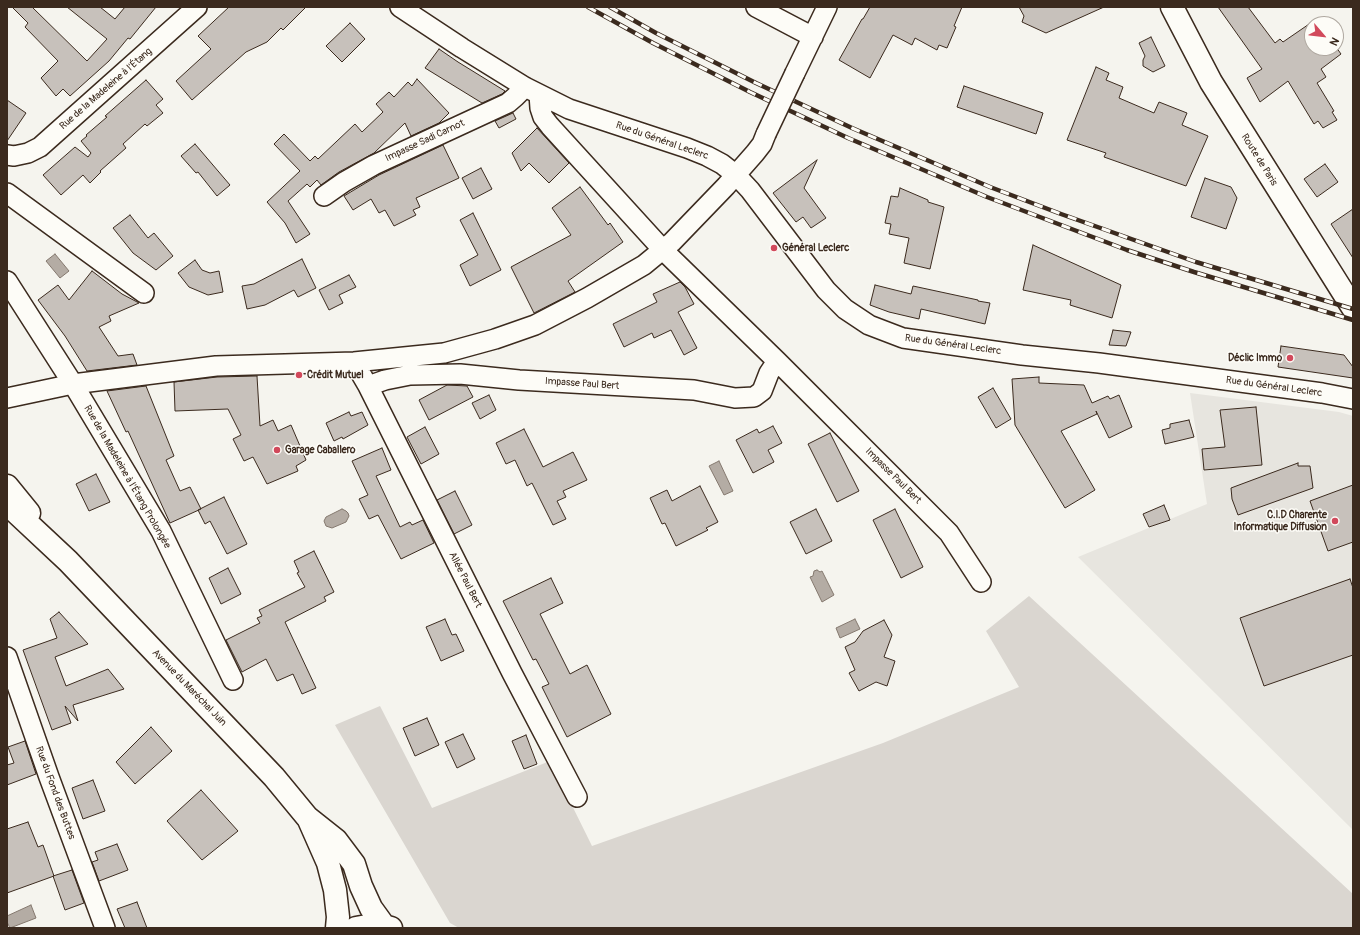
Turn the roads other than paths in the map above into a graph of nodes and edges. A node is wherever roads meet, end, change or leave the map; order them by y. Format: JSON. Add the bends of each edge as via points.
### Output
{"nodes":[{"id":1,"x":197,"y":7,"type":"edge"},
{"id":2,"x":400,"y":7,"type":"edge"},
{"id":3,"x":756,"y":7,"type":"edge"},
{"id":4,"x":827,"y":7,"type":"edge"},
{"id":5,"x":1172,"y":7,"type":"edge"},
{"id":6,"x":813,"y":37,"type":"junction"},
{"id":7,"x":532,"y":90,"type":"junction"},
{"id":8,"x":7,"y":155,"type":"edge"},
{"id":9,"x":736,"y":175,"type":"junction"},
{"id":10,"x":7,"y":193,"type":"edge"},
{"id":11,"x":324,"y":196,"type":"dead end"},
{"id":12,"x":668,"y":246,"type":"junction"},
{"id":13,"x":7,"y":281,"type":"edge"},
{"id":14,"x":1346,"y":285,"type":"edge"},
{"id":15,"x":144,"y":293,"type":"dead end"},
{"id":16,"x":1353,"y":308,"type":"edge"},
{"id":17,"x":777,"y":361,"type":"junction"},
{"id":18,"x":354,"y":362,"type":"junction"},
{"id":19,"x":73,"y":384,"type":"junction"},
{"id":20,"x":368,"y":386,"type":"junction"},
{"id":21,"x":7,"y":398,"type":"edge"},
{"id":22,"x":1353,"y":399,"type":"edge"},
{"id":23,"x":7,"y":486,"type":"edge"},
{"id":24,"x":7,"y":504,"type":"edge"},
{"id":25,"x":68,"y":560,"type":"junction"},
{"id":26,"x":981,"y":582,"type":"dead end"},
{"id":27,"x":7,"y":657,"type":"edge"},
{"id":28,"x":233,"y":680,"type":"dead end"},
{"id":29,"x":577,"y":797,"type":"dead end"},
{"id":30,"x":307,"y":817,"type":"junction"},
{"id":31,"x":388,"y":927,"type":"edge"},
{"id":32,"x":105,"y":928,"type":"edge"},
{"id":33,"x":336,"y":928,"type":"edge"},
{"id":34,"x":356,"y":928,"type":"edge"}],
"edges":[{"from":1,"to":8,"type":"street","name":"Rue de la Madeleine à l'Étang","via":[[40,147],[28,154]]},
{"from":2,"to":7,"type":"street","name":"Rue du Général Leclerc"},
{"from":3,"to":6,"type":"street"},
{"from":4,"to":6,"type":"street"},
{"from":5,"to":14,"type":"main road","name":"Route de Paris","via":[[1211,82]]},
{"from":6,"to":9,"type":"street","bridge":true,"via":[[759,148]]},
{"from":7,"to":9,"type":"street","name":"Rue du Général Leclerc","via":[[569,109],[707,156]]},
{"from":7,"to":11,"type":"street","name":"Impasse Sadi Carnot","via":[[374,165]]},
{"from":7,"to":12,"type":"street","name":"Impasse Paul Bert","via":[[550,126]]},
{"from":9,"to":12,"type":"street"},
{"from":9,"to":22,"type":"street","name":"Rue du Général Leclerc","via":[[826,290],[845,310],[869,325],[902,338]]},
{"from":10,"to":15,"type":"street"},
{"from":12,"to":17,"type":"street","name":"Impasse Paul Bert"},
{"from":12,"to":18,"type":"street","via":[[644,265],[588,298],[495,340],[444,353]]},
{"from":13,"to":19,"type":"street","name":"Rue de la Madeleine à l'Étang Prolongée"},
{"from":14,"to":16,"type":"main road","name":"Route de Paris"},
{"from":17,"to":20,"type":"street","name":"Impasse Paul Bert","via":[[762,391],[754,397],[735,398],[694,390],[556,383],[460,374],[410,375]]},
{"from":17,"to":26,"type":"street","name":"Impasse Paul Bert","via":[[949,533]]},
{"from":18,"to":19,"type":"street","via":[[216,366]]},
{"from":18,"to":20,"type":"street","name":"Allée Paul Bert"},
{"from":19,"to":21,"type":"street"},
{"from":19,"to":28,"type":"street","name":"Rue de la Madeleine à l'Étang Prolongée","via":[[161,531]]},
{"from":20,"to":29,"type":"street","name":"Allée Paul Bert","via":[[508,666]]},
{"from":23,"to":25,"type":"main road","name":"Avenue du Maréchal Juin"},
{"from":24,"to":25,"type":"main road","name":"Avenue du Maréchal Juin"},
{"from":25,"to":30,"type":"main road","name":"Avenue du Maréchal Juin","via":[[274,777]]},
{"from":27,"to":32,"type":"street","name":"Rue du Fond des Buttes"},
{"from":30,"to":31,"type":"main road","name":"Avenue du Maréchal Juin","via":[[336,840],[354,864],[371,908]]},
{"from":30,"to":33,"type":"main road","name":"Avenue du Maréchal Juin","via":[[328,863],[335,890],[338,917]]},
{"from":31,"to":34,"type":"main road"}]}
